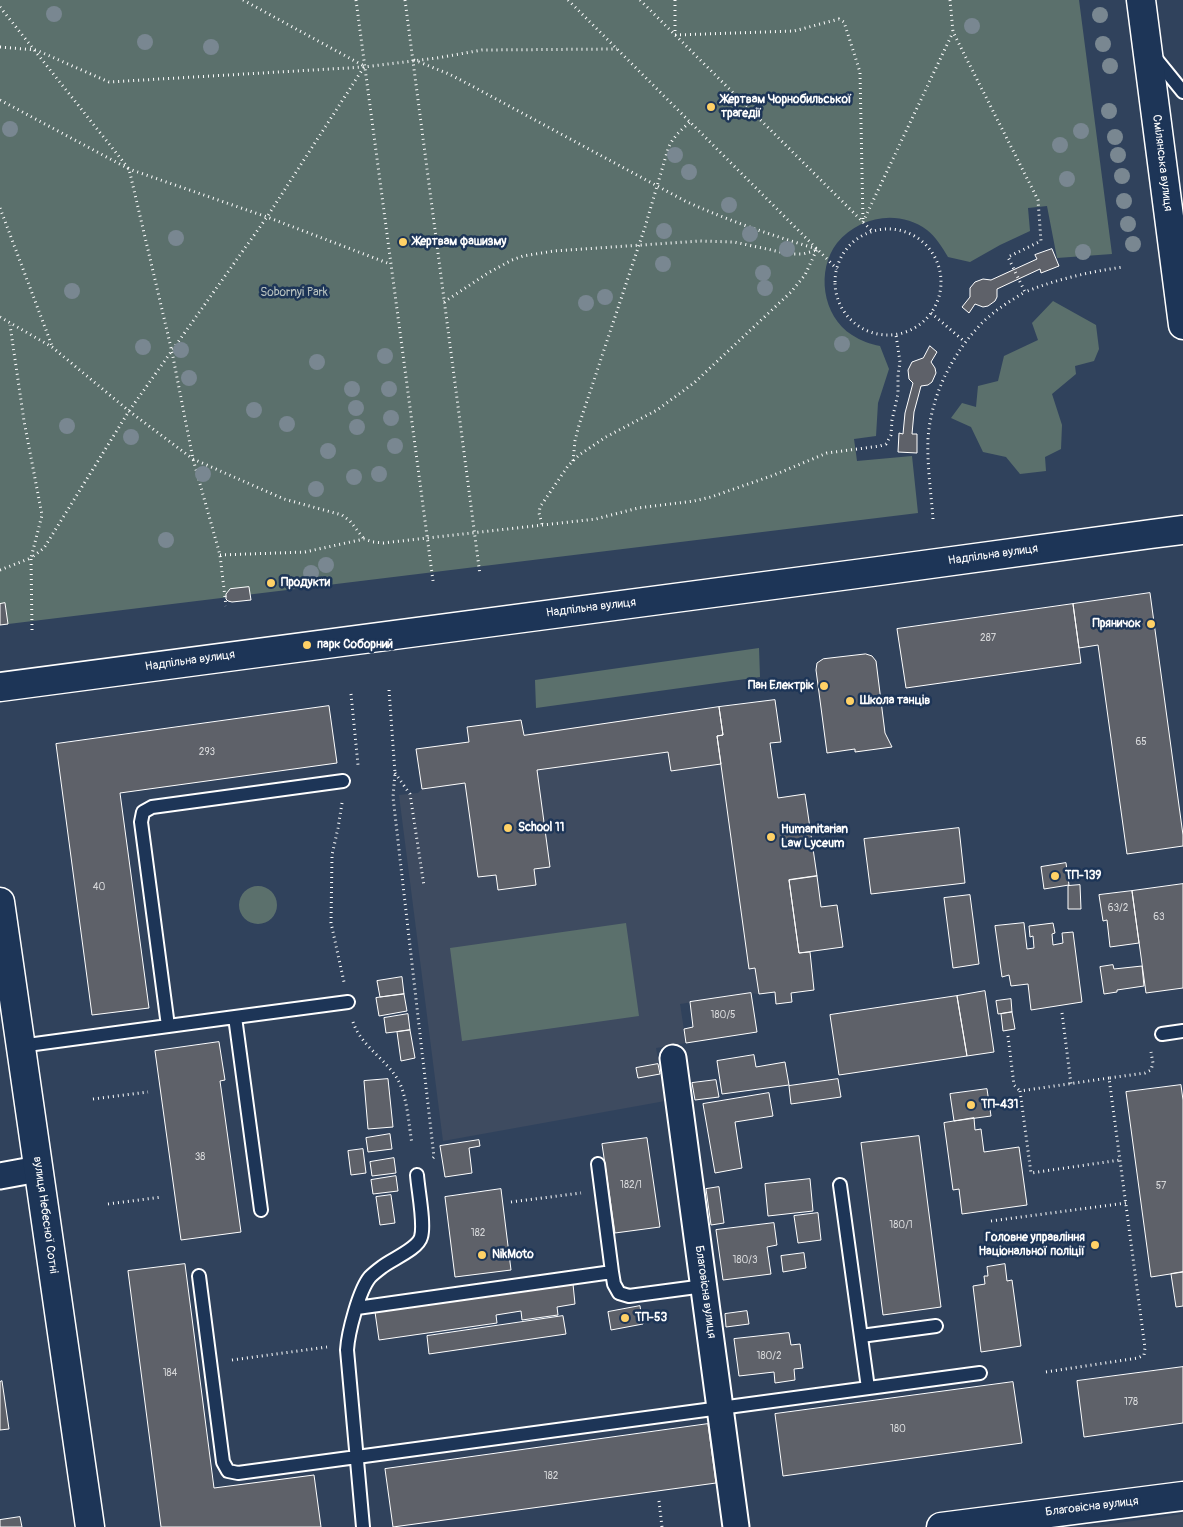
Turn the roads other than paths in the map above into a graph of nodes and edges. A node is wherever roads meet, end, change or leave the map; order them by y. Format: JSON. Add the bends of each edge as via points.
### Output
{"nodes":[{"id":1,"x":1140,"y":0,"type":"edge"},
{"id":2,"x":1147,"y":48,"type":"junction"},
{"id":3,"x":1183,"y":92,"type":"edge"},
{"id":4,"x":1181,"y":287,"type":"edge"},
{"id":5,"x":1183,"y":326,"type":"edge"},
{"id":6,"x":1183,"y":530,"type":"edge"},
{"id":7,"x":0,"y":687,"type":"edge"},
{"id":8,"x":343,"y":781,"type":"road end"},
{"id":9,"x":0,"y":902,"type":"edge"},
{"id":10,"x":348,"y":1002,"type":"road end"},
{"id":11,"x":235,"y":1017,"type":"junction"},
{"id":12,"x":168,"y":1026,"type":"junction"},
{"id":13,"x":1183,"y":1031,"type":"edge"},
{"id":14,"x":1162,"y":1034,"type":"road end"},
{"id":15,"x":20,"y":1046,"type":"junction"},
{"id":16,"x":673,"y":1058,"type":"dead end"},
{"id":17,"x":598,"y":1164,"type":"dead end"},
{"id":18,"x":38,"y":1169,"type":"junction"},
{"id":19,"x":417,"y":1175,"type":"road end"},
{"id":20,"x":0,"y":1176,"type":"edge"},
{"id":21,"x":840,"y":1185,"type":"dead end"},
{"id":22,"x":261,"y":1210,"type":"dead end"},
{"id":23,"x":612,"y":1272,"type":"junction"},
{"id":24,"x":199,"y":1276,"type":"dead end"},
{"id":25,"x":704,"y":1286,"type":"junction"},
{"id":26,"x":357,"y":1308,"type":"junction"},
{"id":27,"x":936,"y":1326,"type":"dead end"},
{"id":28,"x":861,"y":1336,"type":"junction"},
{"id":29,"x":980,"y":1373,"type":"dead end"},
{"id":30,"x":868,"y":1388,"type":"junction"},
{"id":31,"x":720,"y":1408,"type":"junction"},
{"id":32,"x":357,"y":1458,"type":"junction"},
{"id":33,"x":1183,"y":1496,"type":"edge"},
{"id":34,"x":90,"y":1527,"type":"edge"},
{"id":35,"x":363,"y":1527,"type":"edge"},
{"id":36,"x":736,"y":1527,"type":"edge"},
{"id":37,"x":942,"y":1527,"type":"edge"}],
"edges":[{"from":1,"to":2,"type":"main road","name":"Смілянська вулиця"},
{"from":2,"to":3,"type":"lane"},
{"from":2,"to":4,"type":"main road","name":"Смілянська вулиця"},
{"from":4,"to":5,"type":"main road","name":"Смілянська вулиця"},
{"from":6,"to":7,"type":"main road","name":"Надпільна вулиця"},
{"from":8,"to":12,"type":"lane","via":[[152,807],[143,812],[140,822]]},
{"from":9,"to":15,"type":"main road","name":"вулиця Небесної Сотні"},
{"from":10,"to":11,"type":"lane"},
{"from":11,"to":12,"type":"lane"},
{"from":11,"to":22,"type":"lane"},
{"from":12,"to":15,"type":"lane"},
{"from":13,"to":14,"type":"lane"},
{"from":15,"to":18,"type":"main road","name":"вулиця Небесної Сотні"},
{"from":16,"to":25,"type":"street","name":"Благовісна вулиця"},
{"from":17,"to":23,"type":"lane"},
{"from":18,"to":20,"type":"street"},
{"from":18,"to":34,"type":"main road","name":"вулиця Небесної Сотні"},
{"from":19,"to":26,"type":"lane","via":[[423,1229],[421,1238],[370,1278]]},
{"from":21,"to":28,"type":"lane"},
{"from":23,"to":25,"type":"lane","via":[[619,1293],[629,1296]]},
{"from":23,"to":26,"type":"lane"},
{"from":24,"to":32,"type":"lane","via":[[223,1462],[228,1471],[238,1473]]},
{"from":25,"to":31,"type":"street","name":"Благовісна вулиця"},
{"from":26,"to":32,"type":"lane","via":[[348,1345]]},
{"from":27,"to":28,"type":"lane"},
{"from":28,"to":30,"type":"lane"},
{"from":29,"to":30,"type":"lane"},
{"from":30,"to":31,"type":"lane"},
{"from":31,"to":32,"type":"lane"},
{"from":31,"to":36,"type":"street","name":"Благовісна вулиця"},
{"from":32,"to":35,"type":"lane"},
{"from":33,"to":37,"type":"main road","name":"Благовісна вулиця"}]}
